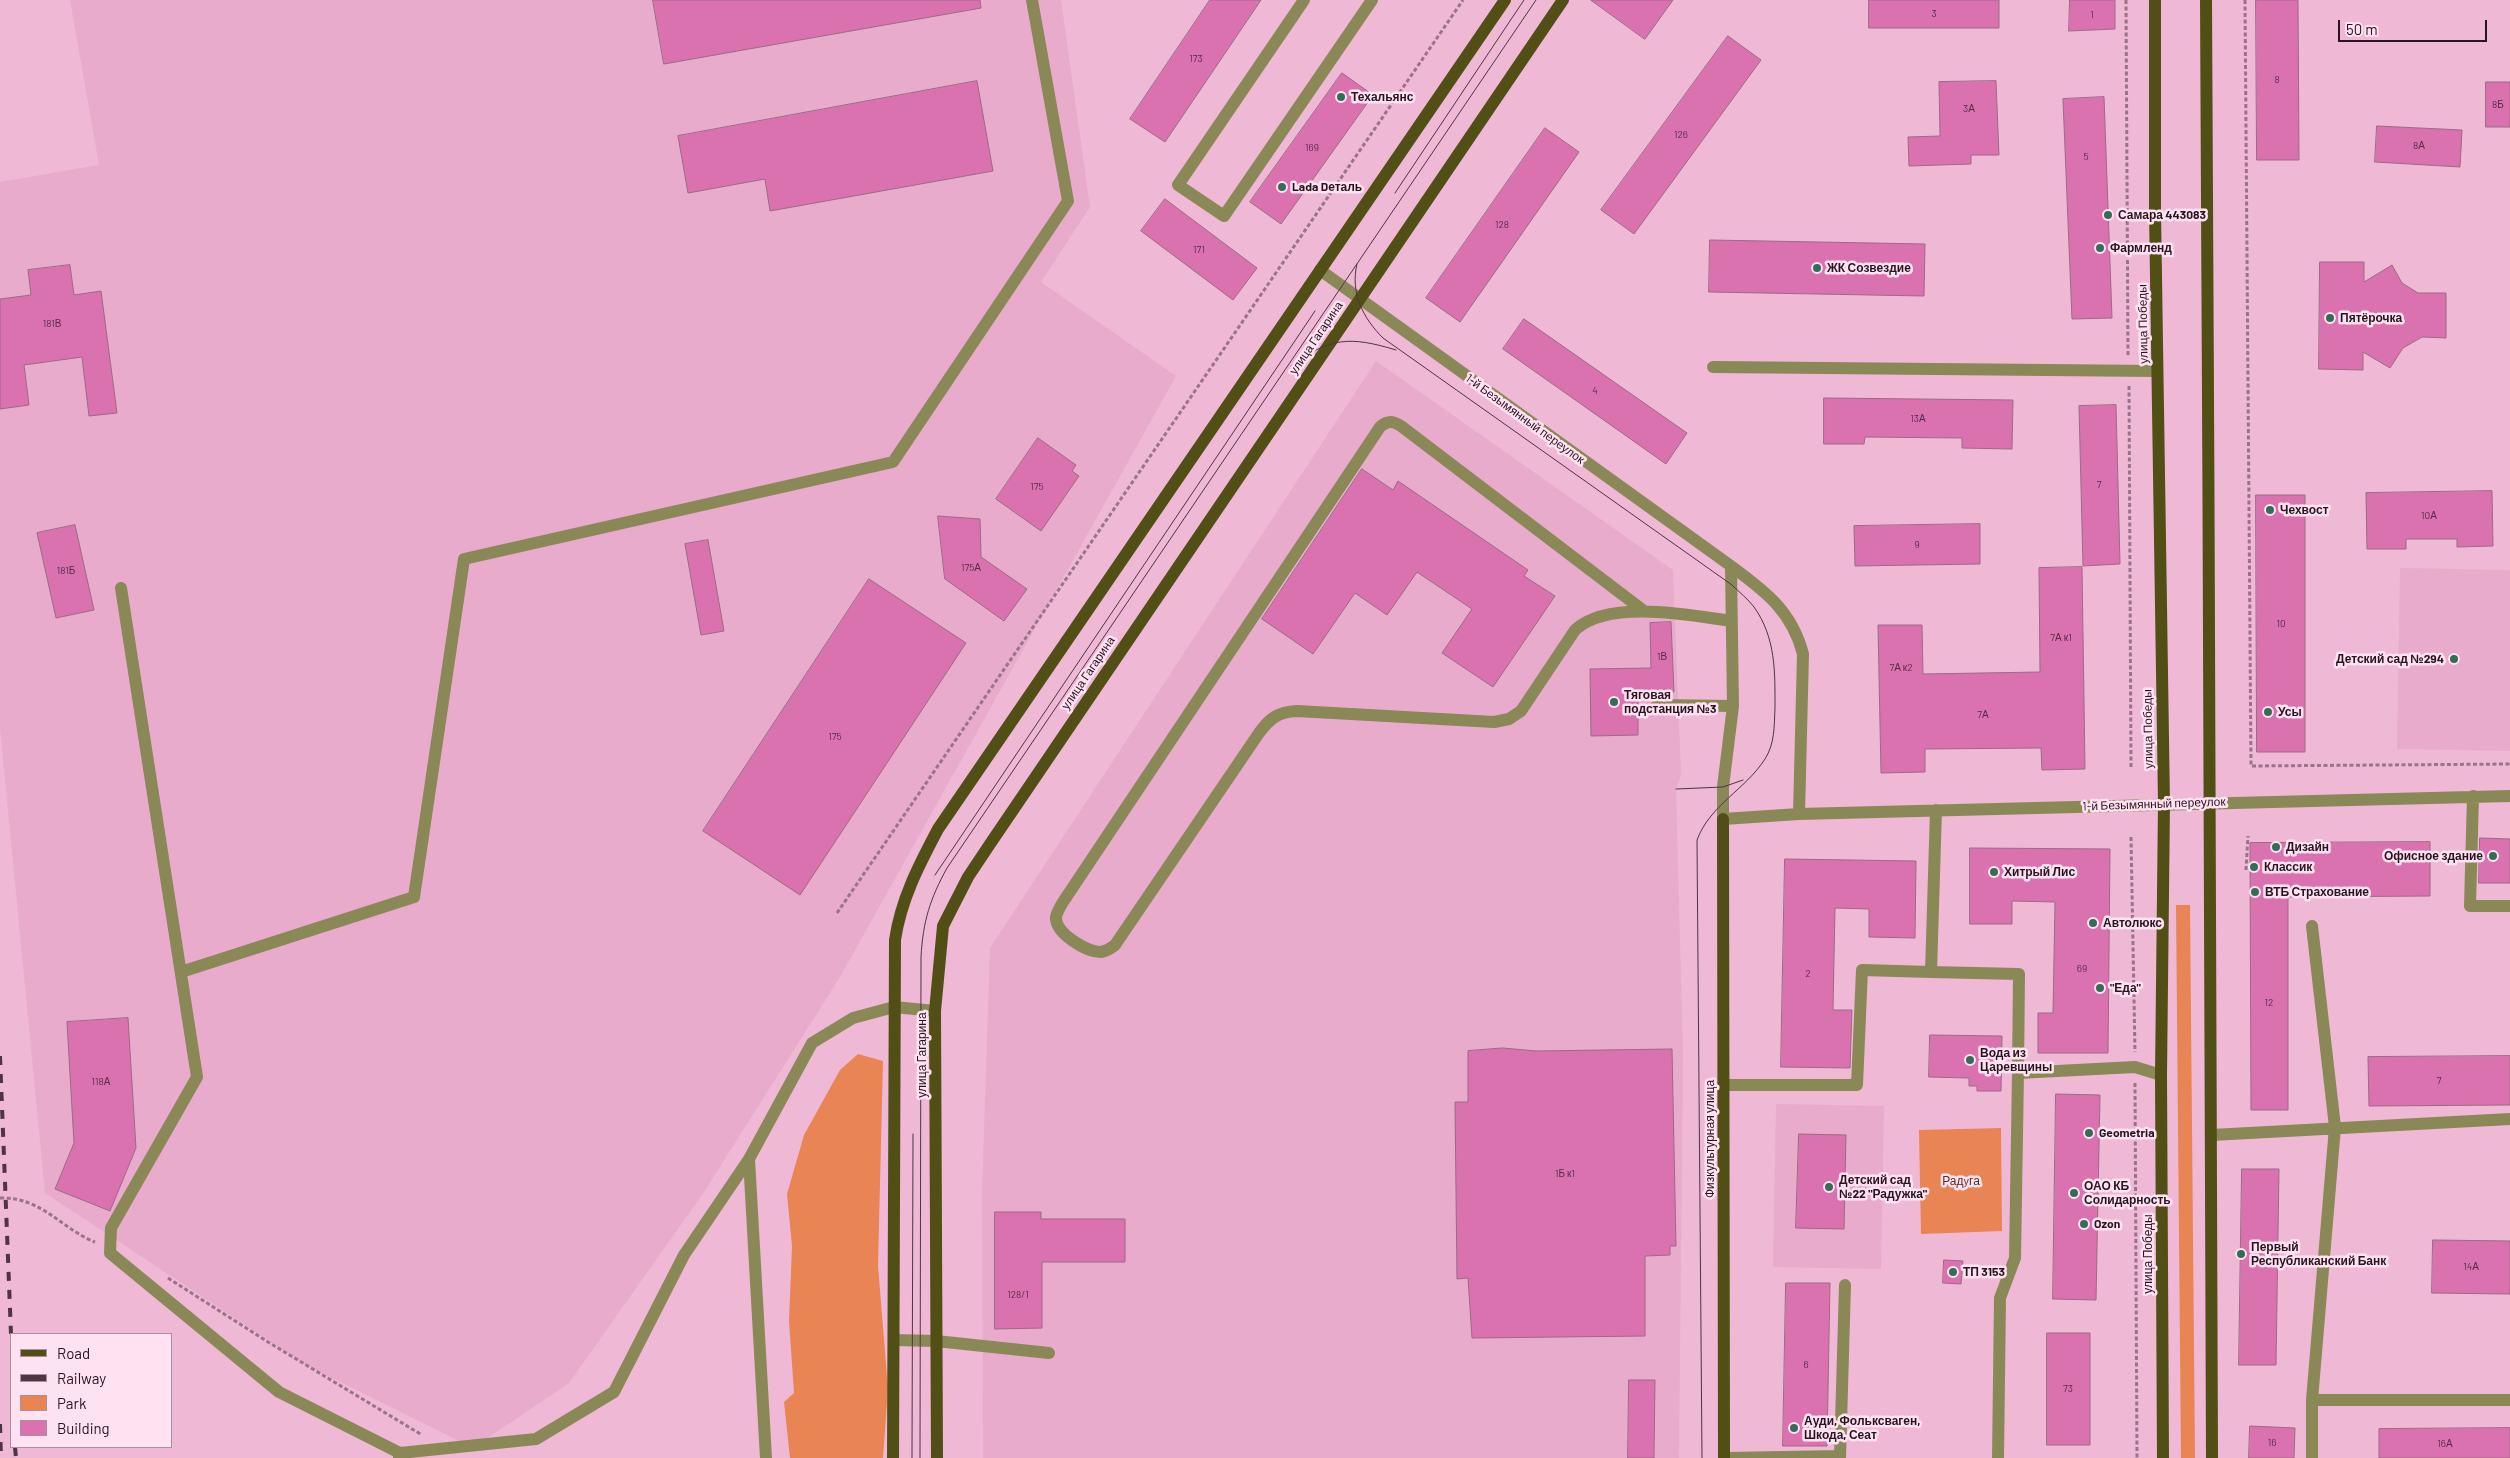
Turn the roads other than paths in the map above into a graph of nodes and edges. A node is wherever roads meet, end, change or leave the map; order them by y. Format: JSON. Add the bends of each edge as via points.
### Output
{"nodes":[{"id":1,"x":1032,"y":0,"type":"edge"},
{"id":2,"x":1304,"y":0,"type":"edge"},
{"id":3,"x":1372,"y":0,"type":"edge"},
{"id":4,"x":1505,"y":0,"type":"edge"},
{"id":5,"x":1563,"y":0,"type":"edge"},
{"id":6,"x":2155,"y":0,"type":"edge"},
{"id":7,"x":2206,"y":0,"type":"edge"},
{"id":8,"x":1320,"y":270,"type":"junction"},
{"id":9,"x":1358,"y":299,"type":"junction"},
{"id":10,"x":1712,"y":366,"type":"dead end"},
{"id":11,"x":2157,"y":371,"type":"junction"},
{"id":12,"x":1731,"y":566,"type":"junction"},
{"id":13,"x":121,"y":588,"type":"dead end"},
{"id":14,"x":1644,"y":611,"type":"junction"},
{"id":15,"x":1731,"y":620,"type":"junction"},
{"id":16,"x":1657,"y":705,"type":"dead end"},
{"id":17,"x":1733,"y":706,"type":"junction"},
{"id":18,"x":2473,"y":796,"type":"junction"},
{"id":19,"x":2510,"y":796,"type":"edge"},
{"id":20,"x":2210,"y":802,"type":"junction"},
{"id":21,"x":2164,"y":804,"type":"junction"},
{"id":22,"x":1936,"y":810,"type":"junction"},
{"id":23,"x":1799,"y":814,"type":"junction"},
{"id":24,"x":1723,"y":819,"type":"junction"},
{"id":25,"x":2510,"y":906,"type":"edge"},
{"id":26,"x":2312,"y":926,"type":"dead end"},
{"id":27,"x":181,"y":972,"type":"junction"},
{"id":28,"x":1931,"y":972,"type":"junction"},
{"id":29,"x":894,"y":1007,"type":"junction"},
{"id":30,"x":935,"y":1012,"type":"junction"},
{"id":31,"x":2018,"y":1073,"type":"junction"},
{"id":32,"x":2161,"y":1075,"type":"junction"},
{"id":33,"x":1724,"y":1085,"type":"junction"},
{"id":34,"x":2510,"y":1118,"type":"edge"},
{"id":35,"x":2335,"y":1127,"type":"junction"},
{"id":36,"x":2212,"y":1135,"type":"junction"},
{"id":37,"x":749,"y":1159,"type":"junction"},
{"id":38,"x":1845,"y":1285,"type":"dead end"},
{"id":39,"x":894,"y":1340,"type":"junction"},
{"id":40,"x":936,"y":1341,"type":"junction"},
{"id":41,"x":1049,"y":1353,"type":"dead end"},
{"id":42,"x":2312,"y":1400,"type":"junction"},
{"id":43,"x":2510,"y":1400,"type":"edge"},
{"id":44,"x":399,"y":1455,"type":"edge"},
{"id":45,"x":1840,"y":1457,"type":"edge"},
{"id":46,"x":766,"y":1458,"type":"edge"},
{"id":47,"x":893,"y":1458,"type":"edge"},
{"id":48,"x":937,"y":1458,"type":"edge"},
{"id":49,"x":1726,"y":1458,"type":"edge"},
{"id":50,"x":1998,"y":1458,"type":"edge"},
{"id":51,"x":2163,"y":1458,"type":"edge"},
{"id":52,"x":2212,"y":1458,"type":"edge"},
{"id":53,"x":2312,"y":1458,"type":"edge"}],
"edges":[{"from":1,"to":27,"type":"street","via":[[1068,201],[893,462],[464,559],[414,897]]},
{"from":2,"to":3,"type":"street","via":[[1178,185],[1224,216]]},
{"from":4,"to":8,"type":"main road"},
{"from":5,"to":9,"type":"main road","name":"улица Гагарина"},
{"from":6,"to":11,"type":"main road","name":"улица Победы"},
{"from":7,"to":20,"type":"main road"},
{"from":8,"to":9,"type":"street","name":"1-й Безымянный переулок"},
{"from":8,"to":29,"type":"main road","via":[[938,829],[908,887],[898,916]]},
{"from":9,"to":12,"type":"street","name":"1-й Безымянный переулок"},
{"from":9,"to":30,"type":"main road","name":"улица Гагарина","via":[[968,877],[943,926]]},
{"from":10,"to":11,"type":"street"},
{"from":11,"to":21,"type":"main road","name":"улица Победы"},
{"from":12,"to":15,"type":"street"},
{"from":12,"to":23,"type":"street","name":"1-й Безымянный переулок","via":[[1765,590],[1799,638],[1803,654]]},
{"from":13,"to":27,"type":"street"},
{"from":14,"to":14,"type":"street","via":[[1594,617],[1584,622],[1575,630],[1521,711],[1508,720],[1282,712],[1268,720],[1115,945],[1107,951],[1090,950],[1058,926],[1056,917],[1063,902],[1386,422],[1401,426]]},
{"from":14,"to":15,"type":"street"},
{"from":15,"to":17,"type":"street"},
{"from":16,"to":17,"type":"street"},
{"from":17,"to":24,"type":"street","via":[[1723,787]]},
{"from":18,"to":19,"type":"street","name":"1-й Безымянный переулок"},
{"from":18,"to":20,"type":"street","name":"1-й Безымянный переулок"},
{"from":18,"to":25,"type":"street","via":[[2470,906]]},
{"from":20,"to":21,"type":"street","name":"1-й Безымянный переулок"},
{"from":20,"to":36,"type":"main road"},
{"from":21,"to":22,"type":"street","name":"1-й Безымянный переулок"},
{"from":21,"to":32,"type":"main road","name":"улица Победы"},
{"from":22,"to":23,"type":"street","name":"1-й Безымянный переулок"},
{"from":22,"to":28,"type":"street"},
{"from":23,"to":24,"type":"street","name":"1-й Безымянный переулок"},
{"from":24,"to":33,"type":"main road","name":"Физкультурная улица"},
{"from":26,"to":35,"type":"street"},
{"from":27,"to":44,"type":"street","via":[[197,1078],[111,1228],[110,1253],[279,1392]]},
{"from":28,"to":31,"type":"street","via":[[2019,974]]},
{"from":28,"to":33,"type":"street","via":[[1862,970],[1857,1085]]},
{"from":29,"to":30,"type":"street"},
{"from":29,"to":37,"type":"street","via":[[853,1018],[812,1043]]},
{"from":29,"to":39,"type":"main road"},
{"from":30,"to":40,"type":"main road","name":"улица Гагарина"},
{"from":31,"to":32,"type":"street","via":[[2135,1067]]},
{"from":31,"to":50,"type":"street","via":[[2014,1258],[2000,1298]]},
{"from":32,"to":51,"type":"main road","name":"улица Победы"},
{"from":33,"to":49,"type":"main road","name":"Физкультурная улица"},
{"from":34,"to":35,"type":"street"},
{"from":35,"to":36,"type":"street"},
{"from":35,"to":42,"type":"street"},
{"from":36,"to":52,"type":"main road"},
{"from":37,"to":44,"type":"street","via":[[684,1255],[614,1392],[536,1439]]},
{"from":37,"to":46,"type":"street"},
{"from":38,"to":45,"type":"street"},
{"from":39,"to":40,"type":"street"},
{"from":39,"to":47,"type":"main road"},
{"from":40,"to":41,"type":"street"},
{"from":40,"to":48,"type":"main road","name":"улица Гагарина"},
{"from":42,"to":43,"type":"street"},
{"from":42,"to":53,"type":"street"},
{"from":45,"to":49,"type":"street"}]}
